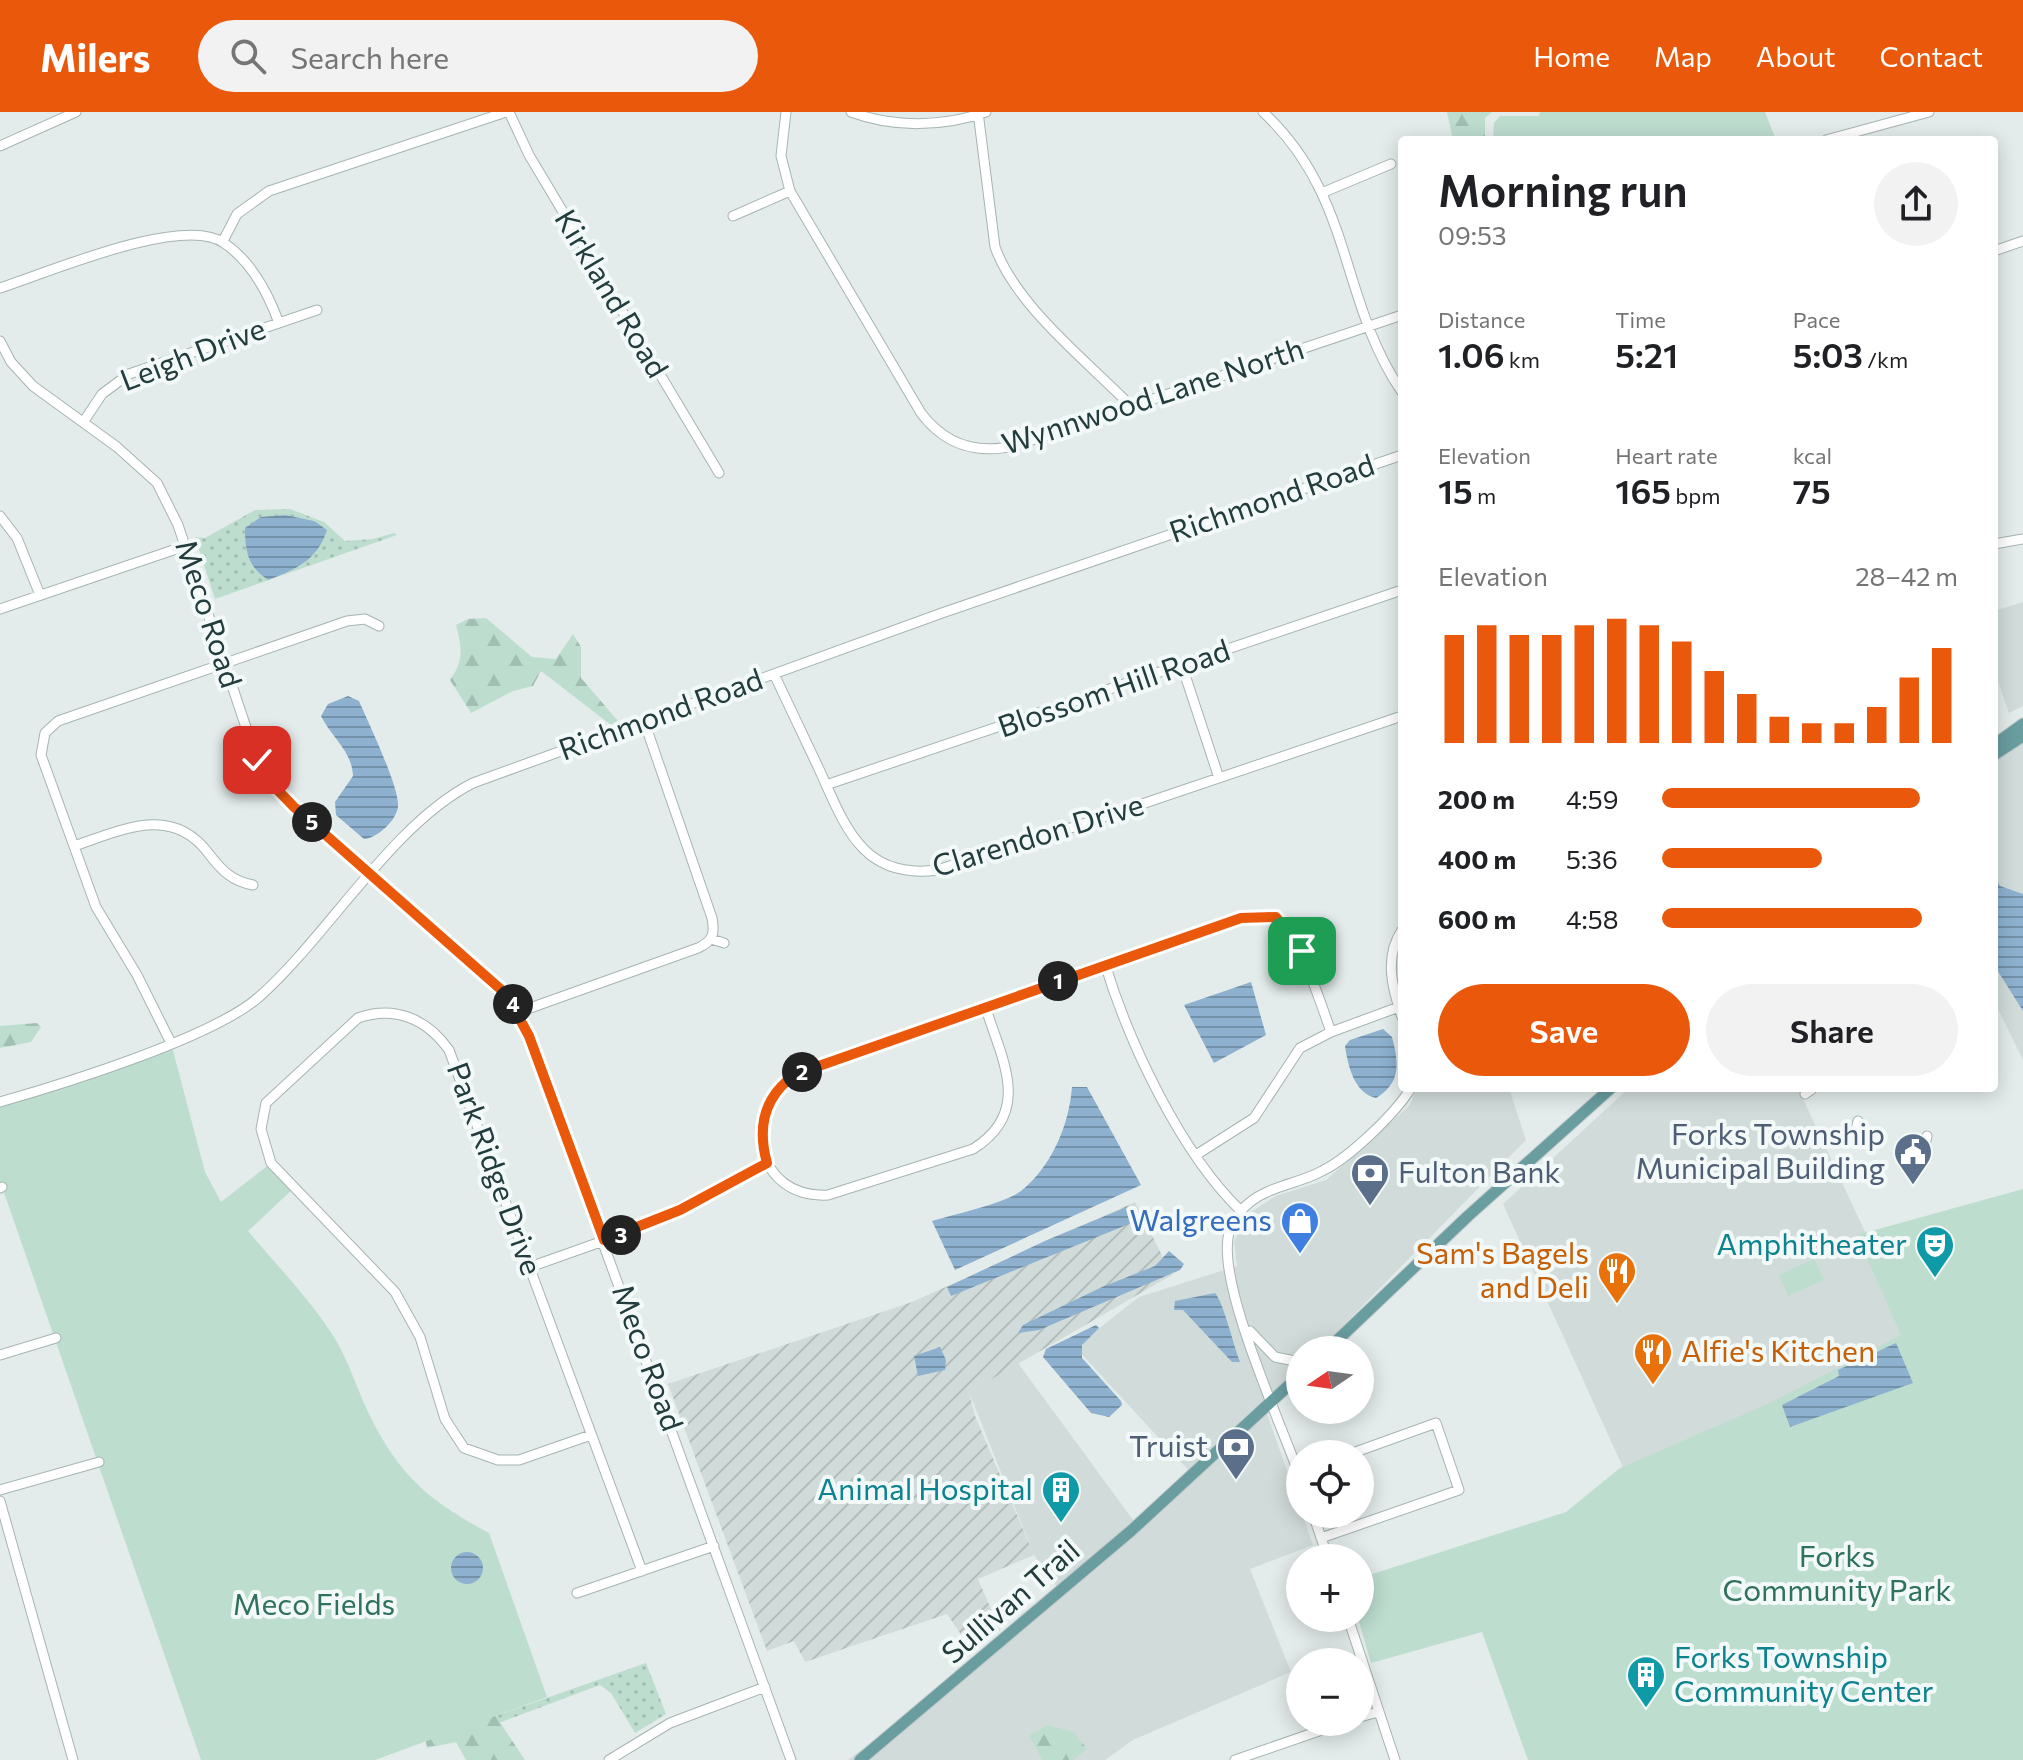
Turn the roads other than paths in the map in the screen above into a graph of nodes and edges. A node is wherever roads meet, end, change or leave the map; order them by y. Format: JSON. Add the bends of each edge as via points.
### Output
{"nodes":[{"id":1,"x":76,"y":112,"type":"edge"},
{"id":2,"x":508,"y":112,"type":"edge"},
{"id":3,"x":786,"y":112,"type":"edge"},
{"id":4,"x":851,"y":112,"type":"edge"},
{"id":5,"x":1263,"y":112,"type":"edge"},
{"id":6,"x":1929,"y":112,"type":"edge"},
{"id":7,"x":981,"y":113,"type":"edge"},
{"id":8,"x":1841,"y":136,"type":"edge"},
{"id":9,"x":0,"y":146,"type":"edge"},
{"id":10,"x":1391,"y":164,"type":"dead end"},
{"id":11,"x":790,"y":191,"type":"junction"},
{"id":12,"x":1324,"y":192,"type":"junction"},
{"id":13,"x":733,"y":216,"type":"dead end"},
{"id":14,"x":223,"y":241,"type":"junction"},
{"id":15,"x":2023,"y":241,"type":"edge"},
{"id":16,"x":1998,"y":250,"type":"edge"},
{"id":17,"x":0,"y":288,"type":"edge"},
{"id":18,"x":317,"y":310,"type":"dead end"},
{"id":19,"x":1398,"y":316,"type":"edge"},
{"id":20,"x":279,"y":323,"type":"junction"},
{"id":21,"x":1370,"y":326,"type":"junction"},
{"id":22,"x":0,"y":341,"type":"edge"},
{"id":23,"x":1398,"y":385,"type":"edge"},
{"id":24,"x":1131,"y":406,"type":"junction"},
{"id":25,"x":84,"y":421,"type":"junction"},
{"id":26,"x":1398,"y":456,"type":"edge"},
{"id":27,"x":719,"y":473,"type":"dead end"},
{"id":28,"x":0,"y":516,"type":"edge"},
{"id":29,"x":2023,"y":539,"type":"edge"},
{"id":30,"x":1998,"y":543,"type":"edge"},
{"id":31,"x":185,"y":546,"type":"junction"},
{"id":32,"x":1398,"y":591,"type":"edge"},
{"id":33,"x":40,"y":595,"type":"junction"},
{"id":34,"x":0,"y":609,"type":"edge"},
{"id":35,"x":379,"y":626,"type":"dead end"},
{"id":36,"x":224,"y":664,"type":"junction"},
{"id":37,"x":1182,"y":666,"type":"junction"},
{"id":38,"x":774,"y":674,"type":"junction"},
{"id":39,"x":1398,"y":717,"type":"edge"},
{"id":40,"x":644,"y":721,"type":"junction"},
{"id":41,"x":2023,"y":724,"type":"edge"},
{"id":42,"x":2023,"y":736,"type":"edge"},
{"id":43,"x":1998,"y":742,"type":"edge"},
{"id":44,"x":1998,"y":752,"type":"edge"},
{"id":45,"x":1219,"y":778,"type":"junction"},
{"id":46,"x":826,"y":785,"type":"junction"},
{"id":47,"x":74,"y":846,"type":"junction"},
{"id":48,"x":371,"y":874,"type":"junction"},
{"id":49,"x":253,"y":885,"type":"dead end"},
{"id":50,"x":1398,"y":937,"type":"edge"},
{"id":51,"x":711,"y":939,"type":"junction"},
{"id":52,"x":724,"y":943,"type":"dead end"},
{"id":53,"x":1105,"y":964,"type":"junction"},
{"id":54,"x":1398,"y":1003,"type":"edge"},
{"id":55,"x":986,"y":1009,"type":"junction"},
{"id":56,"x":519,"y":1012,"type":"junction"},
{"id":57,"x":1398,"y":1013,"type":"edge"},
{"id":58,"x":1331,"y":1032,"type":"junction"},
{"id":59,"x":171,"y":1043,"type":"junction"},
{"id":60,"x":1408,"y":1092,"type":"edge"},
{"id":61,"x":1607,"y":1092,"type":"edge"},
{"id":62,"x":0,"y":1102,"type":"edge"},
{"id":63,"x":1196,"y":1155,"type":"junction"},
{"id":64,"x":767,"y":1163,"type":"junction"},
{"id":65,"x":1240,"y":1210,"type":"junction"},
{"id":66,"x":604,"y":1240,"type":"junction"},
{"id":67,"x":530,"y":1267,"type":"junction"},
{"id":68,"x":1245,"y":1326,"type":"junction"},
{"id":69,"x":1342,"y":1336,"type":"edge"},
{"id":70,"x":56,"y":1338,"type":"dead end"},
{"id":71,"x":0,"y":1355,"type":"edge"},
{"id":72,"x":1286,"y":1359,"type":"edge"},
{"id":73,"x":1286,"y":1388,"type":"edge"},
{"id":74,"x":1272,"y":1401,"type":"junction"},
{"id":75,"x":591,"y":1435,"type":"junction"},
{"id":76,"x":1286,"y":1440,"type":"edge"},
{"id":77,"x":1374,"y":1445,"type":"edge"},
{"id":78,"x":99,"y":1462,"type":"dead end"},
{"id":79,"x":0,"y":1490,"type":"edge"},
{"id":80,"x":0,"y":1501,"type":"edge"},
{"id":81,"x":1374,"y":1520,"type":"edge"},
{"id":82,"x":1318,"y":1528,"type":"edge"},
{"id":83,"x":1350,"y":1528,"type":"edge"},
{"id":84,"x":1321,"y":1538,"type":"junction"},
{"id":85,"x":1323,"y":1544,"type":"edge"},
{"id":86,"x":714,"y":1546,"type":"junction"},
{"id":87,"x":642,"y":1571,"type":"junction"},
{"id":88,"x":577,"y":1593,"type":"dead end"},
{"id":89,"x":1352,"y":1632,"type":"edge"},
{"id":90,"x":765,"y":1687,"type":"junction"},
{"id":91,"x":1378,"y":1712,"type":"junction"},
{"id":92,"x":1374,"y":1713,"type":"edge"},
{"id":93,"x":1304,"y":1736,"type":"edge"},
{"id":94,"x":73,"y":1760,"type":"edge"},
{"id":95,"x":609,"y":1760,"type":"edge"},
{"id":96,"x":791,"y":1760,"type":"edge"},
{"id":97,"x":860,"y":1760,"type":"edge"},
{"id":98,"x":1235,"y":1760,"type":"edge"},
{"id":99,"x":1395,"y":1760,"type":"edge"}],
"edges":[{"from":1,"to":9,"type":"street"},
{"from":2,"to":14,"type":"street","via":[[269,191],[237,214]]},
{"from":2,"to":27,"type":"street","name":"Kirkland Road"},
{"from":3,"to":11,"type":"street","via":[[781,156]]},
{"from":4,"to":7,"type":"street","via":[[903,124]]},
{"from":5,"to":12,"type":"street","via":[[1291,139]]},
{"from":6,"to":8,"type":"street"},
{"from":7,"to":24,"type":"street","via":[[1000,262],[1024,297]]},
{"from":10,"to":12,"type":"street"},
{"from":11,"to":13,"type":"street"},
{"from":11,"to":24,"type":"street","name":"Wynnwood Lane North","via":[[917,406],[938,431],[968,448],[1004,448]]},
{"from":12,"to":21,"type":"street"},
{"from":14,"to":17,"type":"street","via":[[158,235]]},
{"from":14,"to":20,"type":"street","via":[[256,276]]},
{"from":15,"to":16,"type":"street"},
{"from":18,"to":20,"type":"street","name":"Leigh Drive"},
{"from":19,"to":21,"type":"street","name":"Wynnwood Lane North"},
{"from":20,"to":25,"type":"street","name":"Leigh Drive","via":[[129,374],[102,394]]},
{"from":21,"to":23,"type":"street"},
{"from":21,"to":24,"type":"street","name":"Wynnwood Lane North"},
{"from":22,"to":25,"type":"street","name":"Meco Road","via":[[33,386]]},
{"from":25,"to":31,"type":"street","name":"Meco Road","via":[[157,483]]},
{"from":26,"to":38,"type":"street","name":"Richmond Road"},
{"from":28,"to":33,"type":"street","via":[[17,538]]},
{"from":29,"to":30,"type":"street"},
{"from":31,"to":33,"type":"street"},
{"from":31,"to":36,"type":"street","name":"Meco Road"},
{"from":32,"to":37,"type":"street","name":"Blossom Hill Road"},
{"from":33,"to":34,"type":"street"},
{"from":35,"to":36,"type":"street","via":[[365,619],[347,621]]},
{"from":36,"to":47,"type":"street","via":[[58,721],[45,733],[41,755]]},
{"from":36,"to":48,"type":"street","name":"Meco Road","via":[[267,779]]},
{"from":37,"to":45,"type":"street"},
{"from":37,"to":46,"type":"street","name":"Blossom Hill Road"},
{"from":38,"to":40,"type":"street","name":"Richmond Road"},
{"from":38,"to":46,"type":"street","name":"Clarendon Drive"},
{"from":39,"to":45,"type":"street","name":"Clarendon Drive"},
{"from":40,"to":48,"type":"street","name":"Richmond Road","via":[[460,789]]},
{"from":40,"to":51,"type":"street","via":[[712,918]]},
{"from":41,"to":43,"type":"main road"},
{"from":42,"to":44,"type":"main road"},
{"from":45,"to":46,"type":"street","name":"Clarendon Drive","via":[[1069,829],[917,872],[889,866],[852,839]]},
{"from":47,"to":49,"type":"street","via":[[146,823],[162,823],[186,831],[223,872]]},
{"from":47,"to":59,"type":"street","via":[[96,907]]},
{"from":48,"to":56,"type":"street","name":"Meco Road","via":[[472,962]]},
{"from":48,"to":59,"type":"street","name":"Richmond Road","via":[[256,1000]]},
{"from":50,"to":54,"type":"street","via":[[1391,972]]},
{"from":51,"to":52,"type":"street"},
{"from":51,"to":56,"type":"street"},
{"from":53,"to":55,"type":"street"},
{"from":53,"to":58,"type":"street","via":[[1229,921],[1276,917],[1302,951]]},
{"from":53,"to":63,"type":"street","via":[[1128,1030]]},
{"from":55,"to":64,"type":"street","via":[[787,1080],[765,1111],[762,1146]]},
{"from":55,"to":64,"type":"street","via":[[1010,1091],[1002,1122],[991,1138],[973,1149],[828,1195],[792,1188]]},
{"from":56,"to":66,"type":"street","name":"Meco Road"},
{"from":57,"to":58,"type":"street"},
{"from":58,"to":63,"type":"street","via":[[1300,1048],[1245,1127]]},
{"from":59,"to":62,"type":"street","name":"Richmond Road"},
{"from":60,"to":65,"type":"street","via":[[1325,1170],[1262,1194]]},
{"from":61,"to":69,"type":"main road"},
{"from":63,"to":65,"type":"street","via":[[1214,1185]]},
{"from":64,"to":66,"type":"street","via":[[680,1210]]},
{"from":65,"to":68,"type":"street","via":[[1228,1235],[1227,1259]]},
{"from":66,"to":67,"type":"street"},
{"from":66,"to":86,"type":"street","name":"Meco Road"},
{"from":67,"to":75,"type":"street","name":"Park Ridge Drive"},
{"from":67,"to":75,"type":"street","name":"Park Ridge Drive","via":[[449,1050],[410,1016],[376,1012],[358,1018],[266,1103],[261,1129],[271,1163],[395,1292],[420,1337],[445,1419],[464,1448],[498,1460],[519,1460]]},
{"from":68,"to":72,"type":"street","via":[[1275,1357]]},
{"from":68,"to":74,"type":"street"},
{"from":70,"to":71,"type":"street"},
{"from":73,"to":74,"type":"main road","name":"Sullivan Trail"},
{"from":74,"to":76,"type":"street"},
{"from":74,"to":97,"type":"main road","name":"Sullivan Trail","via":[[1001,1644]]},
{"from":75,"to":87,"type":"street","name":"Park Ridge Drive"},
{"from":77,"to":81,"type":"street","via":[[1436,1423],[1459,1490]]},
{"from":78,"to":79,"type":"street"},
{"from":80,"to":94,"type":"street"},
{"from":82,"to":84,"type":"street"},
{"from":83,"to":84,"type":"street"},
{"from":84,"to":85,"type":"street"},
{"from":86,"to":87,"type":"street"},
{"from":86,"to":90,"type":"street","name":"Meco Road"},
{"from":87,"to":88,"type":"street"},
{"from":89,"to":91,"type":"street"},
{"from":90,"to":95,"type":"street","via":[[670,1723]]},
{"from":90,"to":96,"type":"street","name":"Meco Road"},
{"from":91,"to":92,"type":"street"},
{"from":91,"to":99,"type":"street"},
{"from":93,"to":98,"type":"street"}]}
